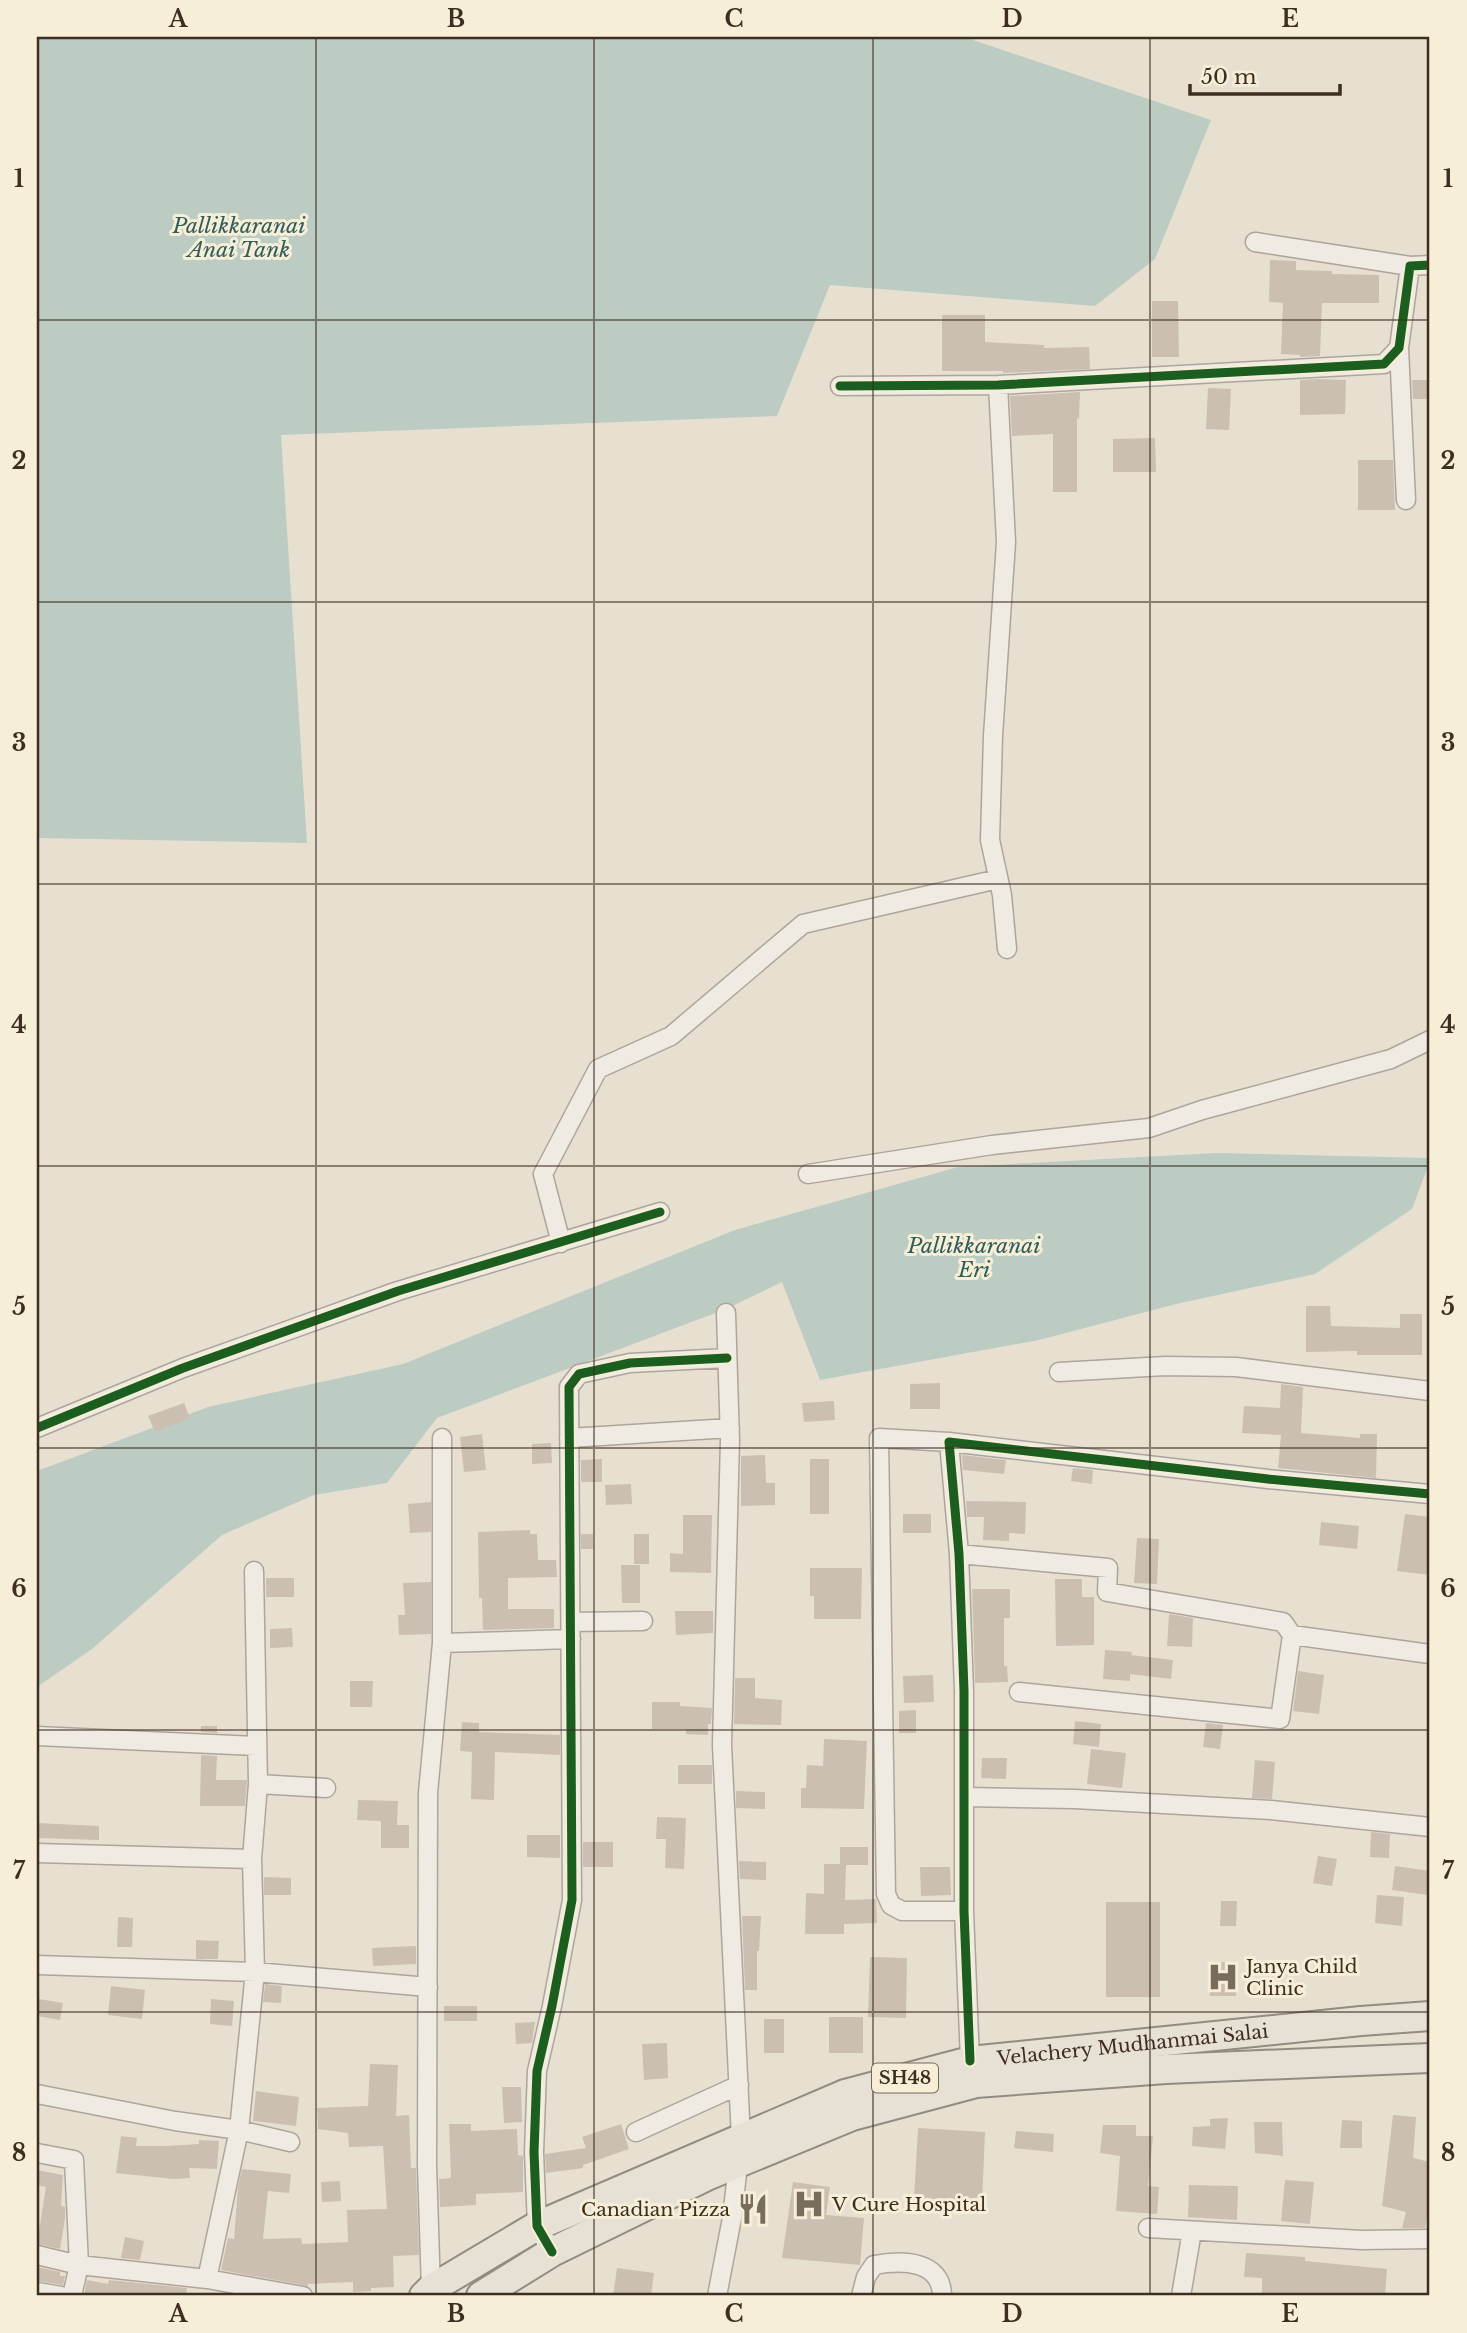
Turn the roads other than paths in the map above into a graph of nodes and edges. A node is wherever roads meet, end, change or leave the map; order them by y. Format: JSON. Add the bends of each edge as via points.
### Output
{"nodes":[{"id":1,"x":1255,"y":242,"type":"dead end"},
{"id":2,"x":1430,"y":265,"type":"edge"},
{"id":3,"x":1410,"y":266,"type":"junction"},
{"id":4,"x":1399,"y":348,"type":"junction"},
{"id":5,"x":998,"y":385,"type":"junction"},
{"id":6,"x":840,"y":386,"type":"dead end"},
{"id":7,"x":1406,"y":500,"type":"dead end"},
{"id":8,"x":998,"y":879,"type":"junction"},
{"id":9,"x":1007,"y":949,"type":"dead end"},
{"id":10,"x":1430,"y":1040,"type":"edge"},
{"id":11,"x":808,"y":1174,"type":"dead end"},
{"id":12,"x":660,"y":1212,"type":"dead end"},
{"id":13,"x":561,"y":1243,"type":"junction"},
{"id":14,"x":726,"y":1313,"type":"dead end"},
{"id":15,"x":727,"y":1358,"type":"junction"},
{"id":16,"x":1059,"y":1373,"type":"dead end"},
{"id":17,"x":1430,"y":1391,"type":"edge"},
{"id":18,"x":37,"y":1428,"type":"edge"},
{"id":19,"x":730,"y":1428,"type":"junction"},
{"id":20,"x":442,"y":1438,"type":"dead end"},
{"id":21,"x":569,"y":1438,"type":"junction"},
{"id":22,"x":949,"y":1442,"type":"junction"},
{"id":23,"x":1430,"y":1494,"type":"edge"},
{"id":24,"x":959,"y":1554,"type":"junction"},
{"id":25,"x":254,"y":1571,"type":"dead end"},
{"id":26,"x":643,"y":1621,"type":"dead end"},
{"id":27,"x":571,"y":1630,"type":"junction"},
{"id":28,"x":1292,"y":1634,"type":"junction"},
{"id":29,"x":442,"y":1643,"type":"junction"},
{"id":30,"x":1430,"y":1654,"type":"edge"},
{"id":31,"x":1019,"y":1692,"type":"dead end"},
{"id":32,"x":37,"y":1736,"type":"edge"},
{"id":33,"x":256,"y":1746,"type":"junction"},
{"id":34,"x":258,"y":1784,"type":"junction"},
{"id":35,"x":326,"y":1788,"type":"dead end"},
{"id":36,"x":965,"y":1797,"type":"junction"},
{"id":37,"x":1430,"y":1827,"type":"edge"},
{"id":38,"x":37,"y":1853,"type":"edge"},
{"id":39,"x":253,"y":1859,"type":"junction"},
{"id":40,"x":964,"y":1911,"type":"junction"},
{"id":41,"x":37,"y":1965,"type":"edge"},
{"id":42,"x":255,"y":1972,"type":"junction"},
{"id":43,"x":428,"y":1986,"type":"junction"},
{"id":44,"x":1430,"y":2016,"type":"edge"},
{"id":45,"x":1430,"y":2058,"type":"edge"},
{"id":46,"x":970,"y":2061,"type":"junction"},
{"id":47,"x":738,"y":2085,"type":"junction"},
{"id":48,"x":37,"y":2094,"type":"edge"},
{"id":49,"x":239,"y":2130,"type":"junction"},
{"id":50,"x":636,"y":2132,"type":"dead end"},
{"id":51,"x":290,"y":2142,"type":"dead end"},
{"id":52,"x":739,"y":2151,"type":"junction"},
{"id":53,"x":37,"y":2154,"type":"edge"},
{"id":54,"x":537,"y":2226,"type":"junction"},
{"id":55,"x":1148,"y":2228,"type":"dead end"},
{"id":56,"x":1192,"y":2231,"type":"junction"},
{"id":57,"x":1430,"y":2239,"type":"edge"},
{"id":58,"x":551,"y":2252,"type":"junction"},
{"id":59,"x":37,"y":2255,"type":"edge"},
{"id":60,"x":79,"y":2265,"type":"junction"},
{"id":61,"x":207,"y":2279,"type":"junction"},
{"id":62,"x":37,"y":2292,"type":"edge"},
{"id":63,"x":428,"y":2293,"type":"edge"},
{"id":64,"x":61,"y":2296,"type":"edge"},
{"id":65,"x":72,"y":2296,"type":"edge"},
{"id":66,"x":303,"y":2296,"type":"edge"},
{"id":67,"x":481,"y":2296,"type":"edge"},
{"id":68,"x":717,"y":2296,"type":"edge"},
{"id":69,"x":861,"y":2296,"type":"edge"},
{"id":70,"x":942,"y":2296,"type":"edge"},
{"id":71,"x":1181,"y":2296,"type":"edge"}],
"edges":[{"from":1,"to":3,"type":"street"},
{"from":2,"to":3,"type":"street"},
{"from":3,"to":4,"type":"street"},
{"from":4,"to":5,"type":"street","via":[[1384,364]]},
{"from":4,"to":7,"type":"street"},
{"from":5,"to":6,"type":"street"},
{"from":5,"to":8,"type":"street","via":[[1006,542],[990,840]]},
{"from":8,"to":9,"type":"street"},
{"from":8,"to":13,"type":"street","via":[[803,924],[671,1036],[598,1069],[543,1174]]},
{"from":10,"to":11,"type":"street","via":[[1391,1059],[1149,1128],[992,1145]]},
{"from":12,"to":13,"type":"street"},
{"from":13,"to":18,"type":"street","via":[[373,1300],[183,1368]]},
{"from":14,"to":15,"type":"street"},
{"from":15,"to":19,"type":"street"},
{"from":15,"to":21,"type":"street","via":[[630,1363],[579,1374],[569,1387]]},
{"from":16,"to":17,"type":"street","via":[[1236,1367]]},
{"from":19,"to":21,"type":"street"},
{"from":19,"to":47,"type":"street","via":[[722,1745]]},
{"from":20,"to":29,"type":"street"},
{"from":21,"to":27,"type":"street"},
{"from":22,"to":23,"type":"street"},
{"from":22,"to":24,"type":"street"},
{"from":22,"to":40,"type":"street","via":[[879,1438],[886,1894],[891,1905],[902,1911]]},
{"from":24,"to":28,"type":"street","via":[[1108,1568],[1107,1592],[1283,1622]]},
{"from":24,"to":36,"type":"street"},
{"from":25,"to":33,"type":"street"},
{"from":26,"to":27,"type":"street"},
{"from":27,"to":29,"type":"street"},
{"from":27,"to":54,"type":"street","via":[[572,1900],[537,2071]]},
{"from":28,"to":30,"type":"street"},
{"from":28,"to":31,"type":"street","via":[[1280,1719]]},
{"from":29,"to":43,"type":"street","via":[[428,1793]]},
{"from":32,"to":33,"type":"street"},
{"from":33,"to":34,"type":"street"},
{"from":34,"to":35,"type":"street"},
{"from":34,"to":39,"type":"street"},
{"from":36,"to":37,"type":"street","via":[[1271,1810]]},
{"from":36,"to":40,"type":"street"},
{"from":38,"to":39,"type":"street"},
{"from":39,"to":42,"type":"street"},
{"from":40,"to":46,"type":"street"},
{"from":41,"to":42,"type":"street"},
{"from":42,"to":43,"type":"street"},
{"from":42,"to":49,"type":"street"},
{"from":43,"to":63,"type":"street"},
{"from":44,"to":46,"type":"main road","name":"Velachery Mudhanmai Salai","number":"SH48"},
{"from":45,"to":52,"type":"main road","name":"Velachery Mudhanmai Salai","number":"SH48","via":[[1166,2069],[976,2083]]},
{"from":46,"to":52,"type":"main road","name":"Velachery Mudhanmai Salai","number":"SH48","via":[[845,2094]]},
{"from":47,"to":50,"type":"street"},
{"from":47,"to":52,"type":"street"},
{"from":48,"to":49,"type":"street"},
{"from":49,"to":51,"type":"street"},
{"from":49,"to":61,"type":"street"},
{"from":52,"to":54,"type":"main road","name":"Velachery Mudhanmai Salai","number":"SH48"},
{"from":52,"to":58,"type":"main road","name":"Velachery Mudhanmai Salai","number":"SH48","via":[[709,2175]]},
{"from":52,"to":68,"type":"street"},
{"from":53,"to":60,"type":"street","via":[[74,2160]]},
{"from":54,"to":58,"type":"street"},
{"from":54,"to":63,"type":"main road","name":"Velachery Mudhanmai Salai","number":"SH48"},
{"from":55,"to":56,"type":"street"},
{"from":56,"to":57,"type":"street"},
{"from":56,"to":71,"type":"street"},
{"from":58,"to":67,"type":"main road","name":"Velachery Mudhanmai Salai","number":"SH48"},
{"from":59,"to":60,"type":"street"},
{"from":60,"to":61,"type":"street"},
{"from":60,"to":65,"type":"street"},
{"from":61,"to":66,"type":"street"},
{"from":62,"to":64,"type":"street"},
{"from":69,"to":70,"type":"street","via":[[874,2265],[889,2262],[932,2271],[942,2283]]}]}
